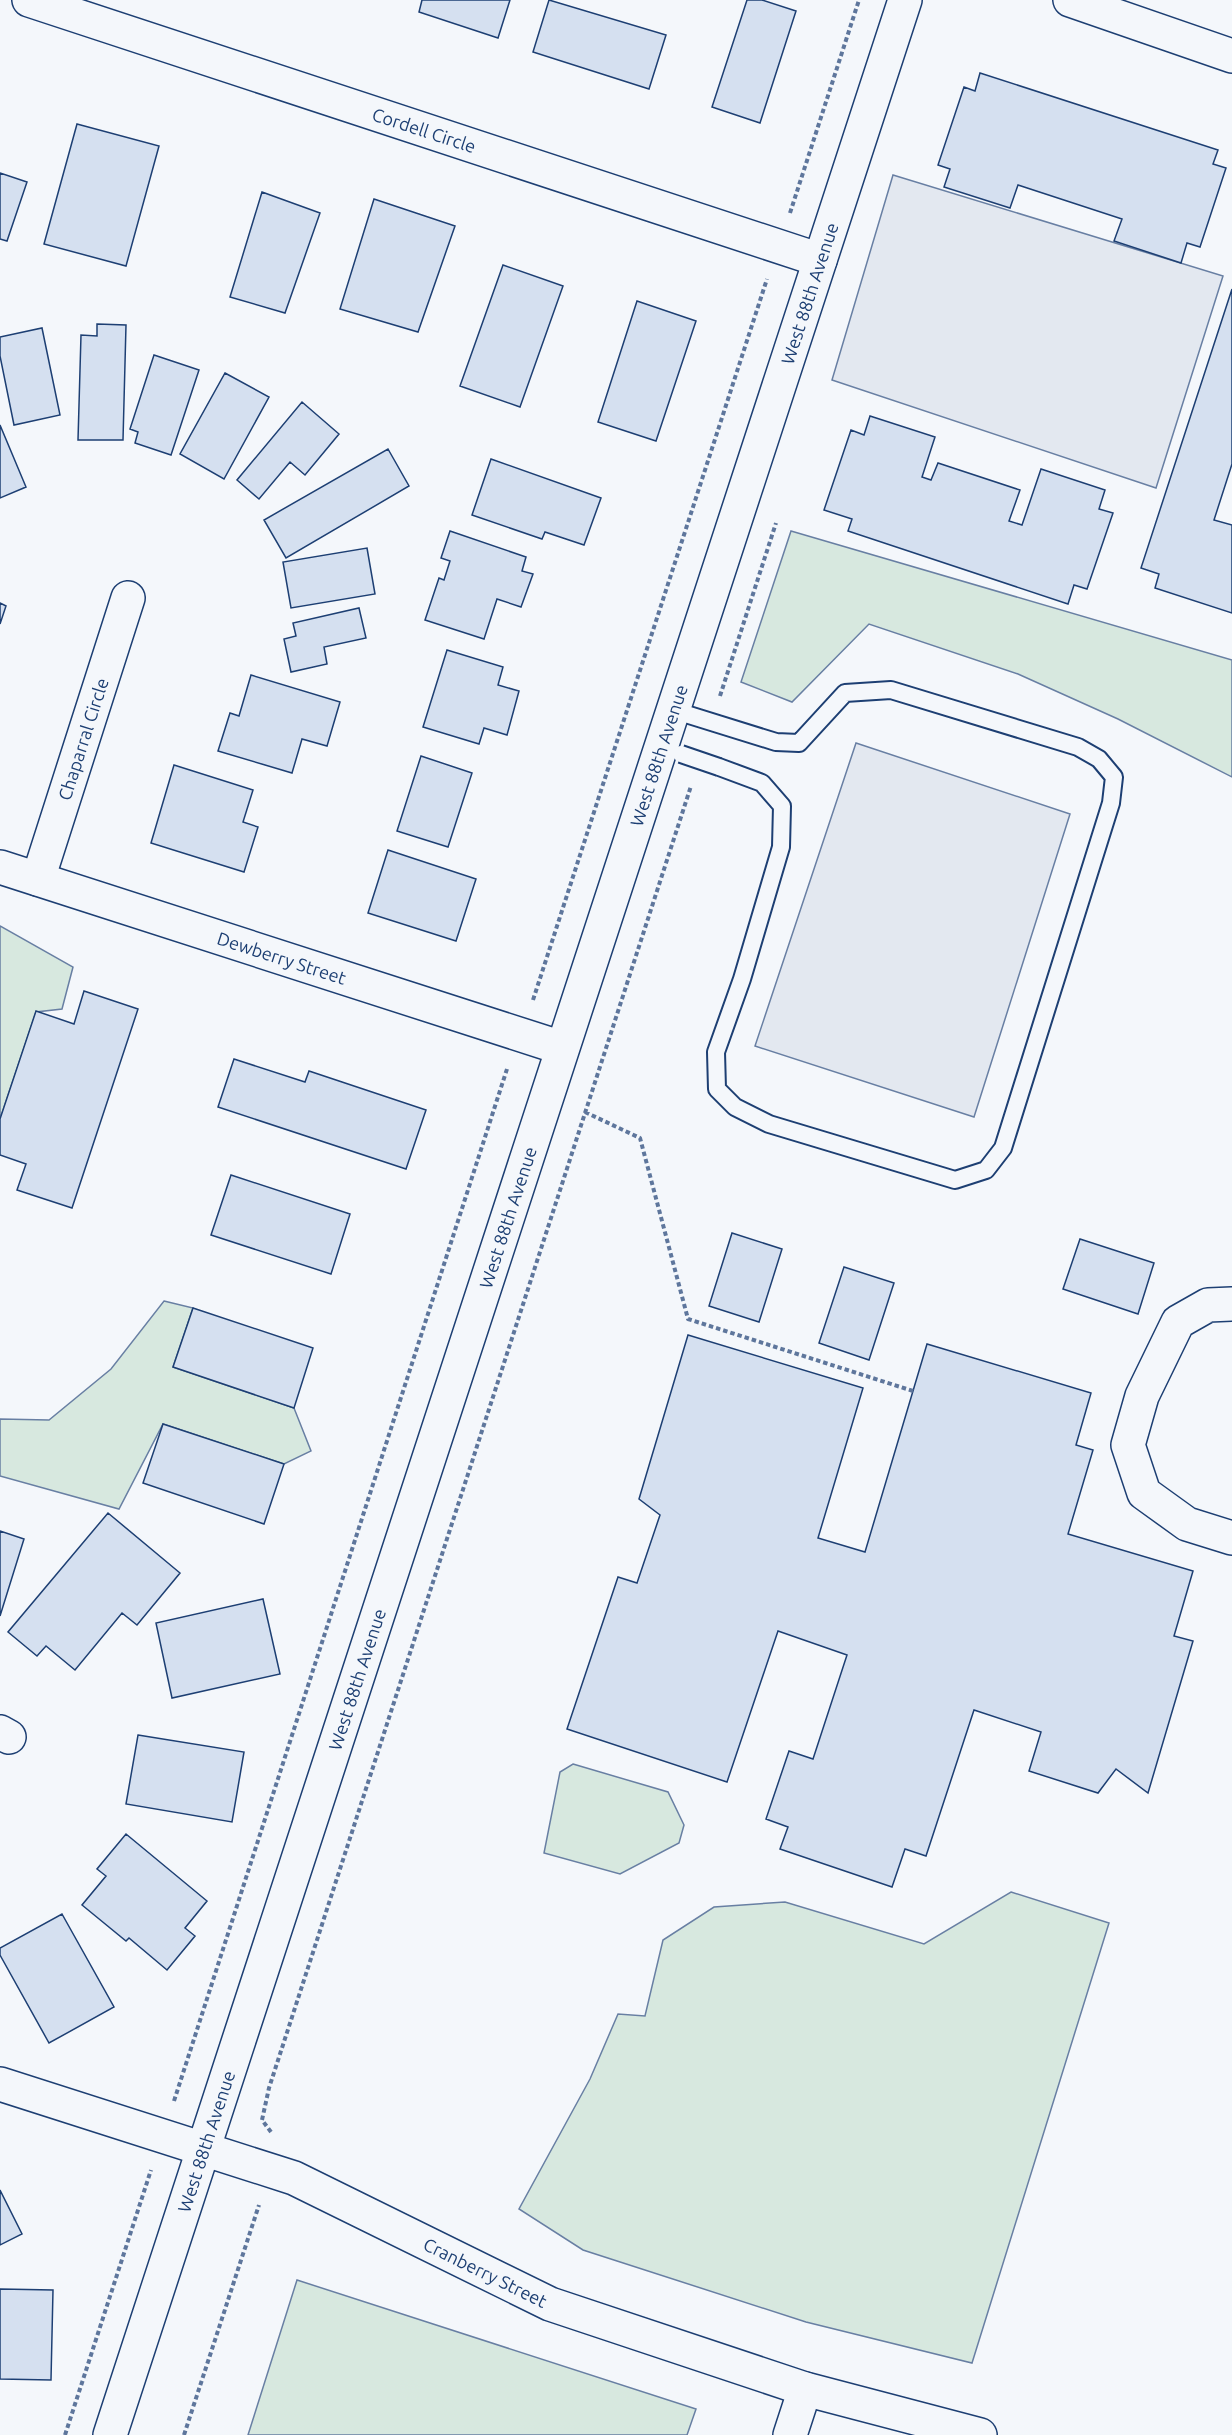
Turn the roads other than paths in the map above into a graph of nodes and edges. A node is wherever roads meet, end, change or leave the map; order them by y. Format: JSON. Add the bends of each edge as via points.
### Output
{"nodes":[{"id":1,"x":29,"y":0,"type":"edge"},
{"id":2,"x":904,"y":0,"type":"edge"},
{"id":3,"x":1070,"y":0,"type":"edge"},
{"id":4,"x":1232,"y":56,"type":"edge"},
{"id":5,"x":820,"y":260,"type":"junction"},
{"id":6,"x":128,"y":598,"type":"dead end"},
{"id":7,"x":673,"y":710,"type":"junction"},
{"id":8,"x":671,"y":750,"type":"junction"},
{"id":9,"x":0,"y":867,"type":"edge"},
{"id":10,"x":38,"y":879,"type":"junction"},
{"id":11,"x":562,"y":1048,"type":"junction"},
{"id":12,"x":1232,"y":1304,"type":"edge"},
{"id":13,"x":1232,"y":1538,"type":"edge"},
{"id":14,"x":0,"y":2084,"type":"edge"},
{"id":15,"x":203,"y":2149,"type":"junction"},
{"id":16,"x":805,"y":2389,"type":"junction"},
{"id":17,"x":110,"y":2435,"type":"edge"},
{"id":18,"x":790,"y":2435,"type":"edge"},
{"id":19,"x":980,"y":2435,"type":"edge"}],
"edges":[{"from":1,"to":5,"type":"street","name":"Cordell Circle"},
{"from":2,"to":5,"type":"street","name":"West 88th Avenue"},
{"from":3,"to":4,"type":"street"},
{"from":5,"to":7,"type":"street","name":"West 88th Avenue"},
{"from":6,"to":10,"type":"street","name":"Chaparral Circle"},
{"from":7,"to":8,"type":"street","name":"West 88th Avenue"},
{"from":7,"to":8,"type":"lane","bridge":true,"via":[[776,742],[799,743],[845,693],[891,690],[1078,747],[1100,759],[1114,777],[1110,803],[1013,1115],[1002,1148],[986,1170],[955,1180],[886,1160],[769,1124],[735,1107],[717,1089],[716,1052],[781,847],[782,807],[762,783]]},
{"from":8,"to":11,"type":"street","name":"West 88th Avenue"},
{"from":9,"to":10,"type":"street","name":"Dewberry Street"},
{"from":10,"to":11,"type":"street","name":"Dewberry Street"},
{"from":11,"to":15,"type":"street","name":"West 88th Avenue"},
{"from":12,"to":13,"type":"street","via":[[1208,1305],[1178,1322],[1142,1396],[1128,1445],[1144,1493],[1187,1524]]},
{"from":14,"to":15,"type":"street","name":"Cranberry Street"},
{"from":15,"to":16,"type":"street","name":"Cranberry Street","via":[[294,2178],[550,2304]]},
{"from":15,"to":17,"type":"street","name":"West 88th Avenue"},
{"from":16,"to":18,"type":"street"},
{"from":16,"to":19,"type":"street","name":"Cranberry Street"}]}
